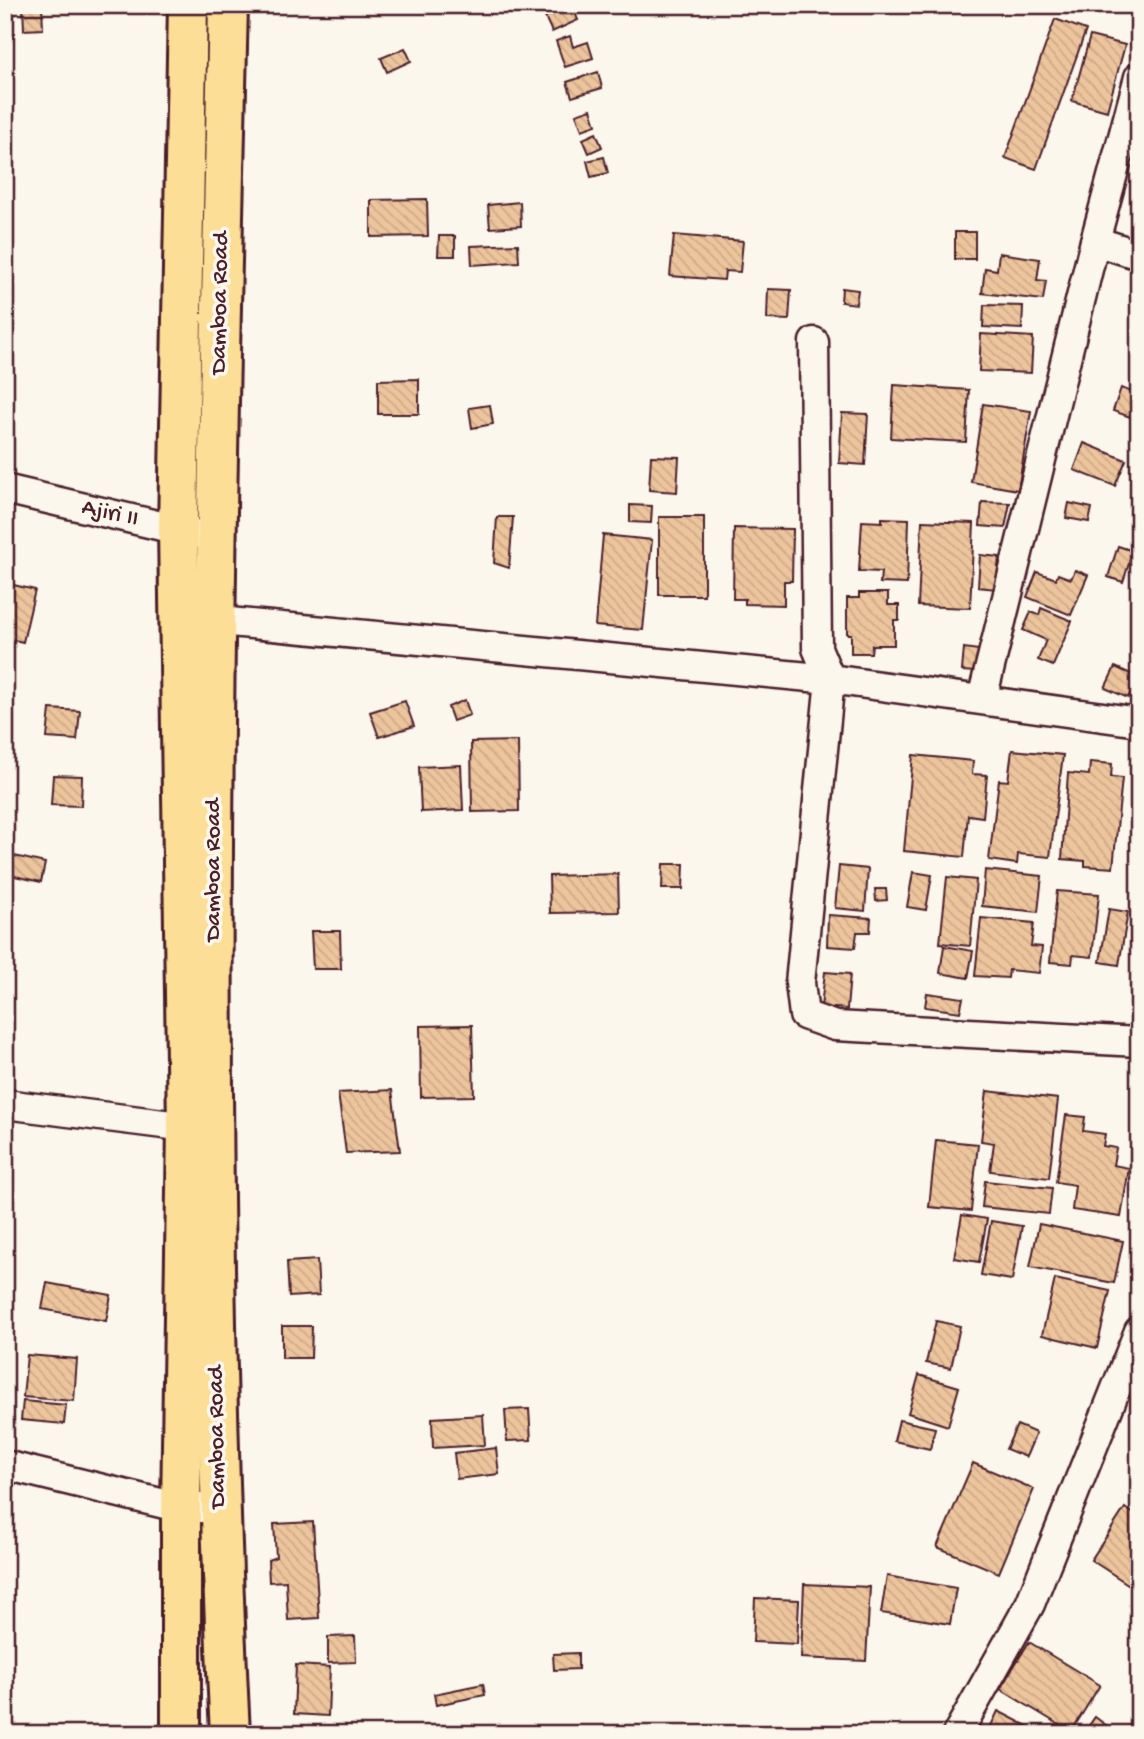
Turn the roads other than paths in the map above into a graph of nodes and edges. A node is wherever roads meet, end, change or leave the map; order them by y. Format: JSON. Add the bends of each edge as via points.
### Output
{"nodes":[{"id":1,"x":188,"y":5,"type":"edge"},
{"id":2,"x":228,"y":5,"type":"edge"},
{"id":3,"x":1139,"y":77,"type":"edge"},
{"id":4,"x":1095,"y":241,"type":"junction"},
{"id":5,"x":1139,"y":255,"type":"edge"},
{"id":6,"x":814,"y":342,"type":"dead end"},
{"id":7,"x":5,"y":489,"type":"edge"},
{"id":8,"x":178,"y":529,"type":"junction"},
{"id":9,"x":215,"y":539,"type":"junction"},
{"id":10,"x":197,"y":619,"type":"junction"},
{"id":11,"x":830,"y":679,"type":"junction"},
{"id":12,"x":982,"y":699,"type":"junction"},
{"id":13,"x":1139,"y":722,"type":"edge"},
{"id":14,"x":1139,"y":1042,"type":"edge"},
{"id":15,"x":5,"y":1104,"type":"edge"},
{"id":16,"x":187,"y":1127,"type":"junction"},
{"id":17,"x":1139,"y":1331,"type":"edge"},
{"id":18,"x":5,"y":1465,"type":"edge"},
{"id":19,"x":181,"y":1508,"type":"junction"},
{"id":20,"x":218,"y":1508,"type":"junction"},
{"id":21,"x":181,"y":1734,"type":"edge"},
{"id":22,"x":230,"y":1734,"type":"edge"},
{"id":23,"x":957,"y":1734,"type":"edge"}],
"edges":[{"from":1,"to":8,"type":"main road","name":"Damboa Road"},
{"from":2,"to":9,"type":"main road","name":"Damboa Road"},
{"from":3,"to":4,"type":"street"},
{"from":4,"to":5,"type":"street"},
{"from":4,"to":12,"type":"street"},
{"from":6,"to":11,"type":"street","via":[[817,648]]},
{"from":7,"to":8,"type":"street","name":"Ajiri II"},
{"from":8,"to":9,"type":"street","name":"Ajiri II"},
{"from":8,"to":10,"type":"main road","name":"Damboa Road"},
{"from":9,"to":10,"type":"main road","name":"Damboa Road"},
{"from":10,"to":11,"type":"street"},
{"from":10,"to":16,"type":"main road","name":"Damboa Road"},
{"from":10,"to":20,"type":"main road","name":"Damboa Road"},
{"from":11,"to":12,"type":"street"},
{"from":11,"to":14,"type":"street","via":[[800,983],[804,1015],[835,1026]]},
{"from":12,"to":13,"type":"street"},
{"from":15,"to":16,"type":"street"},
{"from":16,"to":19,"type":"main road","name":"Damboa Road"},
{"from":17,"to":23,"type":"street","via":[[1030,1604]]},
{"from":18,"to":19,"type":"street"},
{"from":19,"to":20,"type":"street"},
{"from":19,"to":21,"type":"main road","name":"Damboa Road"},
{"from":20,"to":22,"type":"main road","name":"Damboa Road"}]}
